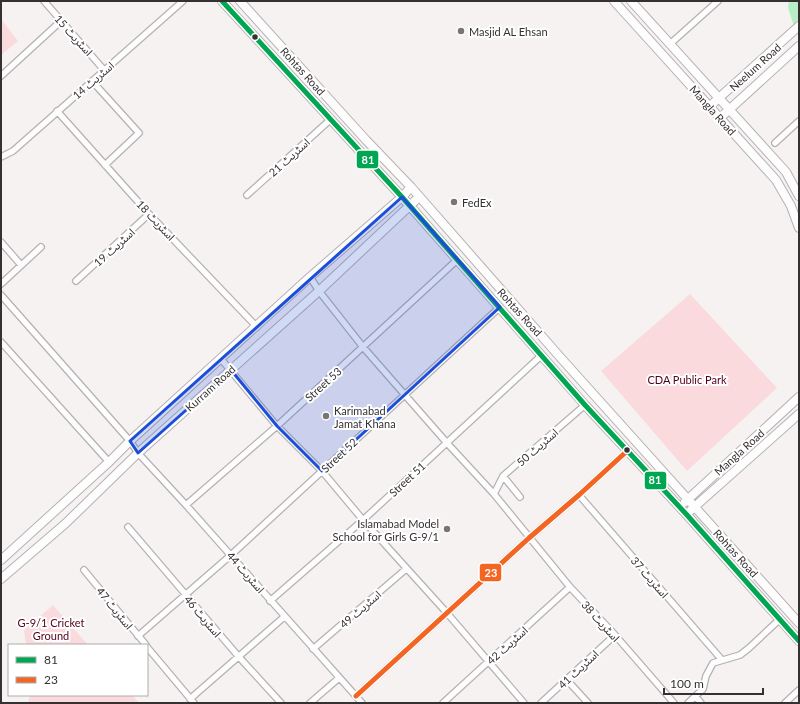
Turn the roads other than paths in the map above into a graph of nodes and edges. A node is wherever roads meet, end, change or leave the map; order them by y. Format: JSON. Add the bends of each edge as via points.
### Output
{"nodes":[{"id":1,"x":44,"y":1,"type":"edge"},
{"id":2,"x":183,"y":1,"type":"edge"},
{"id":3,"x":222,"y":1,"type":"edge"},
{"id":4,"x":240,"y":1,"type":"edge"},
{"id":5,"x":614,"y":1,"type":"edge"},
{"id":6,"x":631,"y":1,"type":"edge"},
{"id":7,"x":718,"y":1,"type":"edge"},
{"id":8,"x":61,"y":21,"type":"junction"},
{"id":9,"x":799,"y":26,"type":"edge"},
{"id":10,"x":670,"y":44,"type":"junction"},
{"id":11,"x":799,"y":46,"type":"edge"},
{"id":12,"x":104,"y":70,"type":"junction"},
{"id":13,"x":1,"y":76,"type":"edge"},
{"id":14,"x":92,"y":81,"type":"junction"},
{"id":15,"x":719,"y":99,"type":"junction"},
{"id":16,"x":710,"y":106,"type":"junction"},
{"id":17,"x":730,"y":109,"type":"junction"},
{"id":18,"x":57,"y":111,"type":"junction"},
{"id":19,"x":720,"y":118,"type":"junction"},
{"id":20,"x":331,"y":119,"type":"junction"},
{"id":21,"x":799,"y":121,"type":"edge"},
{"id":22,"x":775,"y":143,"type":"dead end"},
{"id":23,"x":1,"y":157,"type":"edge"},
{"id":24,"x":105,"y":165,"type":"junction"},
{"id":25,"x":411,"y":187,"type":"junction"},
{"id":26,"x":247,"y":195,"type":"dead end"},
{"id":27,"x":799,"y":196,"type":"edge"},
{"id":28,"x":402,"y":197,"type":"junction"},
{"id":29,"x":419,"y":197,"type":"junction"},
{"id":30,"x":409,"y":206,"type":"junction"},
{"id":31,"x":150,"y":214,"type":"junction"},
{"id":32,"x":799,"y":228,"type":"edge"},
{"id":33,"x":1,"y":242,"type":"edge"},
{"id":34,"x":41,"y":248,"type":"dead end"},
{"id":35,"x":457,"y":260,"type":"junction"},
{"id":36,"x":21,"y":265,"type":"junction"},
{"id":37,"x":310,"y":277,"type":"junction"},
{"id":38,"x":77,"y":280,"type":"dead end"},
{"id":39,"x":1,"y":284,"type":"edge"},
{"id":40,"x":319,"y":291,"type":"junction"},
{"id":41,"x":1,"y":295,"type":"edge"},
{"id":42,"x":500,"y":307,"type":"junction"},
{"id":43,"x":257,"y":327,"type":"junction"},
{"id":44,"x":537,"y":331,"type":"junction"},
{"id":45,"x":528,"y":340,"type":"junction"},
{"id":46,"x":1,"y":342,"type":"edge"},
{"id":47,"x":363,"y":347,"type":"junction"},
{"id":48,"x":542,"y":356,"type":"junction"},
{"id":49,"x":221,"y":359,"type":"junction"},
{"id":50,"x":231,"y":370,"type":"junction"},
{"id":51,"x":405,"y":394,"type":"junction"},
{"id":52,"x":799,"y":398,"type":"edge"},
{"id":53,"x":585,"y":405,"type":"junction"},
{"id":54,"x":799,"y":414,"type":"edge"},
{"id":55,"x":277,"y":426,"type":"junction"},
{"id":56,"x":130,"y":441,"type":"junction"},
{"id":57,"x":446,"y":443,"type":"junction"},
{"id":58,"x":627,"y":451,"type":"junction"},
{"id":59,"x":138,"y":453,"type":"junction"},
{"id":60,"x":109,"y":462,"type":"junction"},
{"id":61,"x":322,"y":471,"type":"junction"},
{"id":62,"x":503,"y":476,"type":"junction"},
{"id":63,"x":494,"y":494,"type":"junction"},
{"id":64,"x":579,"y":495,"type":"junction"},
{"id":65,"x":520,"y":497,"type":"dead end"},
{"id":66,"x":688,"y":499,"type":"junction"},
{"id":67,"x":186,"y":505,"type":"junction"},
{"id":68,"x":694,"y":506,"type":"junction"},
{"id":69,"x":680,"y":507,"type":"junction"},
{"id":70,"x":687,"y":515,"type":"junction"},
{"id":71,"x":363,"y":520,"type":"junction"},
{"id":72,"x":128,"y":527,"type":"dead end"},
{"id":73,"x":530,"y":538,"type":"junction"},
{"id":74,"x":230,"y":555,"type":"junction"},
{"id":75,"x":1,"y":560,"type":"edge"},
{"id":76,"x":406,"y":569,"type":"junction"},
{"id":77,"x":84,"y":570,"type":"dead end"},
{"id":78,"x":1,"y":580,"type":"edge"},
{"id":79,"x":570,"y":587,"type":"junction"},
{"id":80,"x":186,"y":595,"type":"junction"},
{"id":81,"x":270,"y":601,"type":"junction"},
{"id":82,"x":447,"y":613,"type":"junction"},
{"id":83,"x":284,"y":617,"type":"junction"},
{"id":84,"x":780,"y":619,"type":"junction"},
{"id":85,"x":799,"y":623,"type":"edge"},
{"id":86,"x":615,"y":635,"type":"junction"},
{"id":87,"x":138,"y":636,"type":"junction"},
{"id":88,"x":799,"y":641,"type":"edge"},
{"id":89,"x":144,"y":644,"type":"edge"},
{"id":90,"x":148,"y":648,"type":"edge"},
{"id":91,"x":313,"y":649,"type":"junction"},
{"id":92,"x":238,"y":657,"type":"junction"},
{"id":93,"x":722,"y":660,"type":"junction"},
{"id":94,"x":488,"y":662,"type":"junction"},
{"id":95,"x":339,"y":678,"type":"junction"},
{"id":96,"x":567,"y":680,"type":"junction"},
{"id":97,"x":799,"y":690,"type":"edge"},
{"id":98,"x":356,"y":696,"type":"junction"},
{"id":99,"x":696,"y":697,"type":"junction"},
{"id":100,"x":192,"y":701,"type":"edge"},
{"id":101,"x":281,"y":703,"type":"edge"},
{"id":102,"x":310,"y":703,"type":"edge"},
{"id":103,"x":362,"y":703,"type":"edge"},
{"id":104,"x":443,"y":703,"type":"edge"},
{"id":105,"x":524,"y":703,"type":"edge"},
{"id":106,"x":541,"y":703,"type":"edge"},
{"id":107,"x":588,"y":703,"type":"edge"},
{"id":108,"x":674,"y":703,"type":"edge"},
{"id":109,"x":688,"y":703,"type":"edge"},
{"id":110,"x":701,"y":703,"type":"edge"},
{"id":111,"x":785,"y":703,"type":"edge"}],
"edges":[{"from":1,"to":8,"type":"street","name":"اسٹریٹ 15"},
{"from":2,"to":12,"type":"street","name":"اسٹریٹ 14"},
{"from":3,"to":20,"type":"main road","name":"Rohtas Road"},
{"from":4,"to":25,"type":"main road","name":"Rohtas Road"},
{"from":5,"to":16,"type":"main road","name":"Mangla Road"},
{"from":6,"to":10,"type":"main road","name":"Mangla Road"},
{"from":7,"to":10,"type":"street"},
{"from":8,"to":12,"type":"street","name":"اسٹریٹ 15"},
{"from":8,"to":13,"type":"street"},
{"from":9,"to":15,"type":"main road","name":"Neelum Road"},
{"from":10,"to":15,"type":"main road","name":"Mangla Road"},
{"from":11,"to":17,"type":"main road","name":"Neelum Road"},
{"from":12,"to":14,"type":"street","name":"اسٹریٹ 14"},
{"from":14,"to":18,"type":"street","name":"اسٹریٹ 14"},
{"from":14,"to":24,"type":"street","via":[[139,133]]},
{"from":15,"to":16,"type":"main road","name":"Neelum Road"},
{"from":15,"to":17,"type":"main road","name":"Mangla Road"},
{"from":16,"to":19,"type":"main road","name":"Mangla Road"},
{"from":17,"to":19,"type":"main road","name":"Neelum Road"},
{"from":17,"to":27,"type":"main road","name":"Mangla Road","via":[[786,172]]},
{"from":18,"to":23,"type":"street","name":"اسٹریٹ 14","via":[[13,151]]},
{"from":18,"to":24,"type":"street","name":"اسٹریٹ 18"},
{"from":19,"to":32,"type":"main road","name":"Mangla Road","via":[[776,180]]},
{"from":20,"to":26,"type":"street","name":"اسٹریٹ 21"},
{"from":20,"to":28,"type":"main road","name":"Rohtas Road"},
{"from":21,"to":22,"type":"street"},
{"from":24,"to":31,"type":"street","name":"اسٹریٹ 18"},
{"from":25,"to":28,"type":"main road","name":"Kurram Road"},
{"from":25,"to":29,"type":"main road","name":"Rohtas Road"},
{"from":28,"to":30,"type":"main road","name":"Rohtas Road"},
{"from":28,"to":37,"type":"main road","name":"Kurram Road"},
{"from":29,"to":30,"type":"main road","name":"Kurram Road"},
{"from":29,"to":44,"type":"main road","name":"Rohtas Road"},
{"from":30,"to":35,"type":"main road","name":"Rohtas Road"},
{"from":30,"to":40,"type":"main road","name":"Kurram Road"},
{"from":31,"to":38,"type":"street","name":"اسٹریٹ 19"},
{"from":31,"to":43,"type":"street","name":"اسٹریٹ 18"},
{"from":33,"to":36,"type":"street"},
{"from":34,"to":36,"type":"street"},
{"from":35,"to":42,"type":"main road","name":"Rohtas Road"},
{"from":35,"to":47,"type":"street","name":"Street 53"},
{"from":36,"to":39,"type":"street"},
{"from":37,"to":40,"type":"street","name":"اسٹریٹ 38"},
{"from":37,"to":43,"type":"main road","name":"Kurram Road"},
{"from":40,"to":47,"type":"street","name":"اسٹریٹ 38"},
{"from":40,"to":50,"type":"main road","name":"Kurram Road"},
{"from":41,"to":56,"type":"street","name":"اسٹریٹ 44"},
{"from":42,"to":45,"type":"main road","name":"Rohtas Road"},
{"from":42,"to":51,"type":"street","name":"Street 52"},
{"from":43,"to":49,"type":"main road","name":"Kurram Road"},
{"from":44,"to":45,"type":"main road"},
{"from":44,"to":66,"type":"main road","name":"Rohtas Road"},
{"from":45,"to":48,"type":"main road","name":"Rohtas Road"},
{"from":46,"to":60,"type":"street"},
{"from":47,"to":51,"type":"street","name":"اسٹریٹ 38"},
{"from":47,"to":55,"type":"street","name":"Street 53"},
{"from":48,"to":53,"type":"main road","name":"Rohtas Road"},
{"from":48,"to":57,"type":"street","name":"Street 51"},
{"from":49,"to":50,"type":"street"},
{"from":49,"to":56,"type":"main road","name":"Kurram Road"},
{"from":50,"to":55,"type":"street"},
{"from":50,"to":59,"type":"main road","name":"Kurram Road"},
{"from":51,"to":57,"type":"street","name":"اسٹریٹ 38"},
{"from":51,"to":61,"type":"street","name":"Street 52"},
{"from":52,"to":66,"type":"main road","name":"Mangla Road"},
{"from":53,"to":58,"type":"main road","name":"Rohtas Road"},
{"from":53,"to":62,"type":"street","name":"اسٹریٹ 50"},
{"from":54,"to":68,"type":"main road","name":"Mangla Road"},
{"from":55,"to":61,"type":"street"},
{"from":55,"to":67,"type":"street","name":"Street 53"},
{"from":56,"to":59,"type":"street","name":"اسٹریٹ 44"},
{"from":56,"to":60,"type":"main road","name":"Kurram Road"},
{"from":57,"to":63,"type":"street","name":"اسٹریٹ 38"},
{"from":57,"to":71,"type":"street","name":"Street 51"},
{"from":58,"to":64,"type":"street"},
{"from":58,"to":69,"type":"main road","name":"Rohtas Road"},
{"from":59,"to":67,"type":"street","name":"اسٹریٹ 44"},
{"from":59,"to":78,"type":"main road","name":"Kurram Road","via":[[66,523]]},
{"from":60,"to":75,"type":"main road","name":"Kurram Road"},
{"from":61,"to":71,"type":"street"},
{"from":61,"to":74,"type":"street","name":"Street 52"},
{"from":62,"to":63,"type":"street","name":"اسٹریٹ 50"},
{"from":62,"to":65,"type":"street"},
{"from":63,"to":73,"type":"street","name":"اسٹریٹ 38"},
{"from":64,"to":73,"type":"street"},
{"from":64,"to":93,"type":"street","name":"اسٹریٹ 37"},
{"from":66,"to":68,"type":"main road","name":"Rohtas Road"},
{"from":66,"to":69,"type":"main road","name":"Mangla Road"},
{"from":67,"to":74,"type":"street","name":"اسٹریٹ 44"},
{"from":68,"to":70,"type":"main road","name":"Mangla Road"},
{"from":68,"to":85,"type":"main road","name":"Rohtas Road"},
{"from":69,"to":70,"type":"main road","name":"Rohtas Road"},
{"from":70,"to":84,"type":"main road","name":"Rohtas Road"},
{"from":71,"to":76,"type":"street"},
{"from":71,"to":81,"type":"street","name":"Street 51"},
{"from":72,"to":80,"type":"street","name":"اسٹریٹ 46"},
{"from":73,"to":79,"type":"street","name":"اسٹریٹ 38"},
{"from":73,"to":82,"type":"street"},
{"from":74,"to":80,"type":"street","name":"Street 52"},
{"from":74,"to":81,"type":"street","name":"اسٹریٹ 44"},
{"from":76,"to":82,"type":"street"},
{"from":76,"to":91,"type":"street","name":"اسٹریٹ 49"},
{"from":77,"to":87,"type":"street","name":"اسٹریٹ 47"},
{"from":79,"to":86,"type":"street","name":"اسٹریٹ 38"},
{"from":79,"to":94,"type":"street","name":"اسٹریٹ 42"},
{"from":80,"to":87,"type":"street","name":"Street 52"},
{"from":80,"to":92,"type":"street","name":"اسٹریٹ 46"},
{"from":81,"to":83,"type":"street","name":"اسٹریٹ 44"},
{"from":82,"to":94,"type":"street"},
{"from":82,"to":98,"type":"street"},
{"from":83,"to":91,"type":"street","name":"اسٹریٹ 44"},
{"from":83,"to":92,"type":"street"},
{"from":84,"to":88,"type":"main road","name":"Rohtas Road"},
{"from":84,"to":93,"type":"street","via":[[740,655]]},
{"from":86,"to":96,"type":"street","name":"اسٹریٹ 41"},
{"from":86,"to":108,"type":"street","name":"اسٹریٹ 38"},
{"from":87,"to":89,"type":"street","name":"اسٹریٹ 47"},
{"from":90,"to":100,"type":"street","name":"اسٹریٹ 47"},
{"from":91,"to":95,"type":"street","name":"اسٹریٹ 44"},
{"from":92,"to":100,"type":"street"},
{"from":92,"to":101,"type":"street","name":"اسٹریٹ 46"},
{"from":93,"to":99,"type":"street","via":[[713,663],[703,689]]},
{"from":94,"to":104,"type":"street","name":"اسٹریٹ 42"},
{"from":94,"to":105,"type":"street"},
{"from":95,"to":98,"type":"street","name":"اسٹریٹ 44"},
{"from":95,"to":102,"type":"street"},
{"from":96,"to":106,"type":"street","name":"اسٹریٹ 41"},
{"from":96,"to":107,"type":"street"},
{"from":97,"to":111,"type":"street"},
{"from":98,"to":103,"type":"street","name":"اسٹریٹ 44"},
{"from":99,"to":109,"type":"street"},
{"from":99,"to":110,"type":"street"}]}
